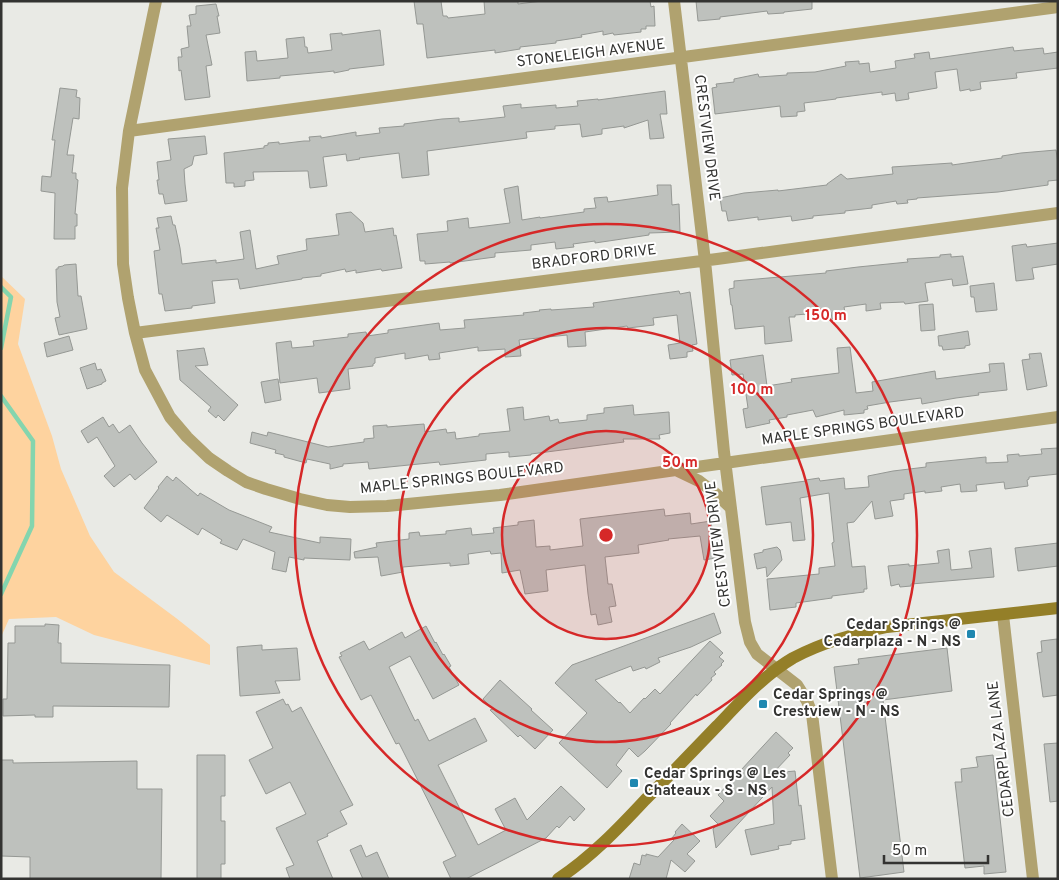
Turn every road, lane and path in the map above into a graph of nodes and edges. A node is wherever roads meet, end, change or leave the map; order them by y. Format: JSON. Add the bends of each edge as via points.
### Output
{"nodes":[{"id":1,"x":156,"y":1,"type":"edge"},
{"id":2,"x":674,"y":1,"type":"edge"},
{"id":3,"x":1058,"y":7,"type":"edge"},
{"id":4,"x":680,"y":58,"type":"junction"},
{"id":5,"x":129,"y":131,"type":"junction"},
{"id":6,"x":1058,"y":213,"type":"edge"},
{"id":7,"x":705,"y":261,"type":"junction"},
{"id":8,"x":135,"y":333,"type":"junction"},
{"id":9,"x":1058,"y":418,"type":"edge"},
{"id":10,"x":726,"y":462,"type":"junction"},
{"id":11,"x":676,"y":470,"type":"junction"},
{"id":12,"x":731,"y":508,"type":"junction"},
{"id":13,"x":1058,"y":608,"type":"edge"},
{"id":14,"x":1002,"y":615,"type":"junction"},
{"id":15,"x":776,"y":670,"type":"junction"},
{"id":16,"x":558,"y":879,"type":"edge"},
{"id":17,"x":832,"y":879,"type":"edge"},
{"id":18,"x":1033,"y":879,"type":"edge"}],
"edges":[{"from":1,"to":5,"type":"street","name":"MAPLE SPRINGS BOULEVARD"},
{"from":2,"to":4,"type":"street","name":"CRESTVIEW DRIVE"},
{"from":3,"to":4,"type":"street","name":"STONELEIGH AVENUE"},
{"from":4,"to":5,"type":"street","name":"STONELEIGH AVENUE"},
{"from":4,"to":7,"type":"street","name":"CRESTVIEW DRIVE"},
{"from":5,"to":8,"type":"street","name":"MAPLE SPRINGS BOULEVARD","via":[[122,188],[123,264]]},
{"from":6,"to":7,"type":"street","name":"BRADFORD DRIVE"},
{"from":7,"to":8,"type":"street","name":"BRADFORD DRIVE"},
{"from":7,"to":10,"type":"street","name":"CRESTVIEW DRIVE"},
{"from":8,"to":11,"type":"street","name":"MAPLE SPRINGS BOULEVARD","via":[[145,370],[170,417],[187,437],[209,458],[246,482],[300,499],[350,507],[387,506],[500,495]]},
{"from":9,"to":10,"type":"street","name":"MAPLE SPRINGS BOULEVARD"},
{"from":10,"to":11,"type":"street","name":"MAPLE SPRINGS BOULEVARD"},
{"from":10,"to":12,"type":"street","name":"CRESTVIEW DRIVE"},
{"from":11,"to":12,"type":"street","via":[[699,481]]},
{"from":12,"to":15,"type":"street","name":"CRESTVIEW DRIVE","via":[[744,622],[757,654]]},
{"from":13,"to":14,"type":"main road"},
{"from":14,"to":15,"type":"main road","via":[[860,632],[816,647]]},
{"from":14,"to":18,"type":"street","name":"CEDARPLAZA LANE"},
{"from":15,"to":16,"type":"main road","via":[[743,699],[593,853]]},
{"from":15,"to":17,"type":"street","name":"CRESTVIEW DRIVE","via":[[797,685],[812,714]]}]}
